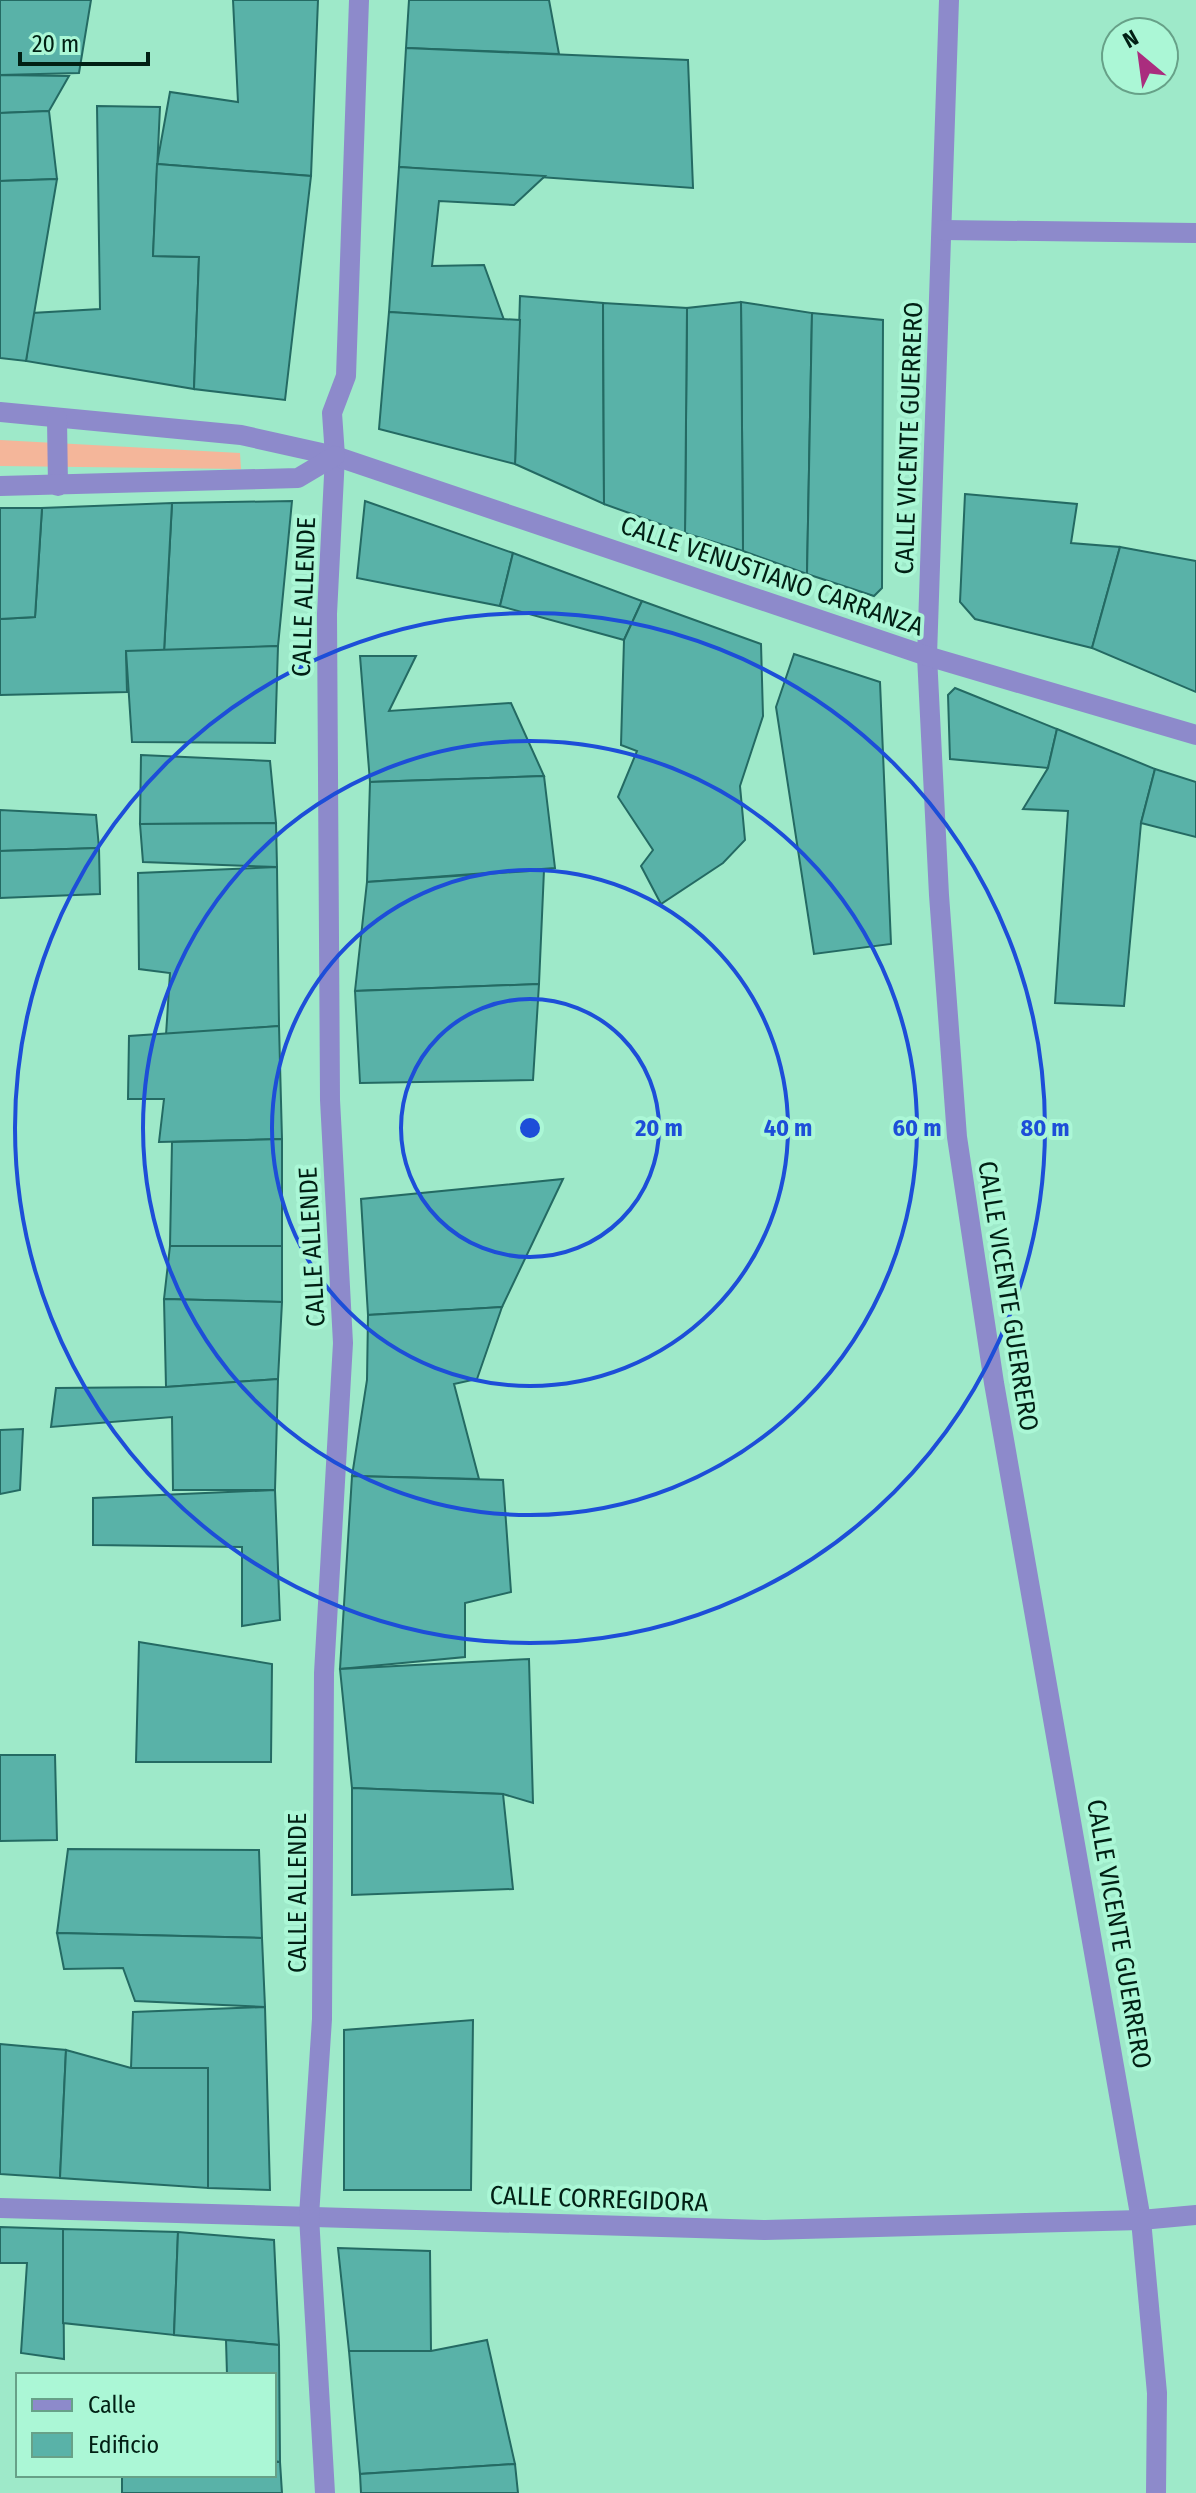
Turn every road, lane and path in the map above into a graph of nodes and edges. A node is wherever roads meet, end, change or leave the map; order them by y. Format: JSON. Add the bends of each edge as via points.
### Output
{"nodes":[{"id":1,"x":359,"y":0,"type":"edge"},
{"id":2,"x":949,"y":0,"type":"edge"},
{"id":3,"x":943,"y":230,"type":"junction"},
{"id":4,"x":1196,"y":233,"type":"edge"},
{"id":5,"x":0,"y":412,"type":"edge"},
{"id":6,"x":57,"y":419,"type":"junction"},
{"id":7,"x":335,"y":456,"type":"junction"},
{"id":8,"x":0,"y":486,"type":"edge"},
{"id":9,"x":58,"y":486,"type":"junction"},
{"id":10,"x":927,"y":656,"type":"junction"},
{"id":11,"x":1196,"y":735,"type":"edge"},
{"id":12,"x":0,"y":2208,"type":"edge"},
{"id":13,"x":1196,"y":2215,"type":"edge"},
{"id":14,"x":309,"y":2216,"type":"junction"},
{"id":15,"x":1141,"y":2220,"type":"junction"},
{"id":16,"x":325,"y":2493,"type":"edge"},
{"id":17,"x":1156,"y":2493,"type":"edge"}],
"edges":[{"from":1,"to":7,"type":"street","name":"CALLE ALLENDE","via":[[346,376],[332,413]]},
{"from":2,"to":3,"type":"street","name":"CALLE VICENTE GUERRERO"},
{"from":3,"to":4,"type":"street"},
{"from":3,"to":10,"type":"street","name":"CALLE VICENTE GUERRERO"},
{"from":5,"to":6,"type":"street","name":"CALLE VENUSTIANO CARRANZA"},
{"from":6,"to":7,"type":"street","name":"CALLE VENUSTIANO CARRANZA","via":[[241,435]]},
{"from":6,"to":9,"type":"street"},
{"from":7,"to":9,"type":"street","via":[[298,478]]},
{"from":7,"to":10,"type":"street","name":"CALLE VENUSTIANO CARRANZA"},
{"from":7,"to":14,"type":"street","name":"CALLE ALLENDE","via":[[327,614],[330,1085],[343,1343],[324,1673],[322,2019]]},
{"from":8,"to":9,"type":"street"},
{"from":10,"to":11,"type":"street","name":"CALLE VENUSTIANO CARRANZA"},
{"from":10,"to":15,"type":"street","name":"CALLE VICENTE GUERRERO","via":[[957,1137],[994,1383]]},
{"from":12,"to":14,"type":"street","name":"CALLE CORREGIDORA"},
{"from":13,"to":15,"type":"street","name":"CALLE CORREGIDORA"},
{"from":14,"to":15,"type":"street","name":"CALLE CORREGIDORA","via":[[765,2230]]},
{"from":14,"to":16,"type":"street","name":"CALLE ALLENDE"},
{"from":15,"to":17,"type":"street","name":"CALLE VICENTE GUERRERO","via":[[1157,2393]]}]}
